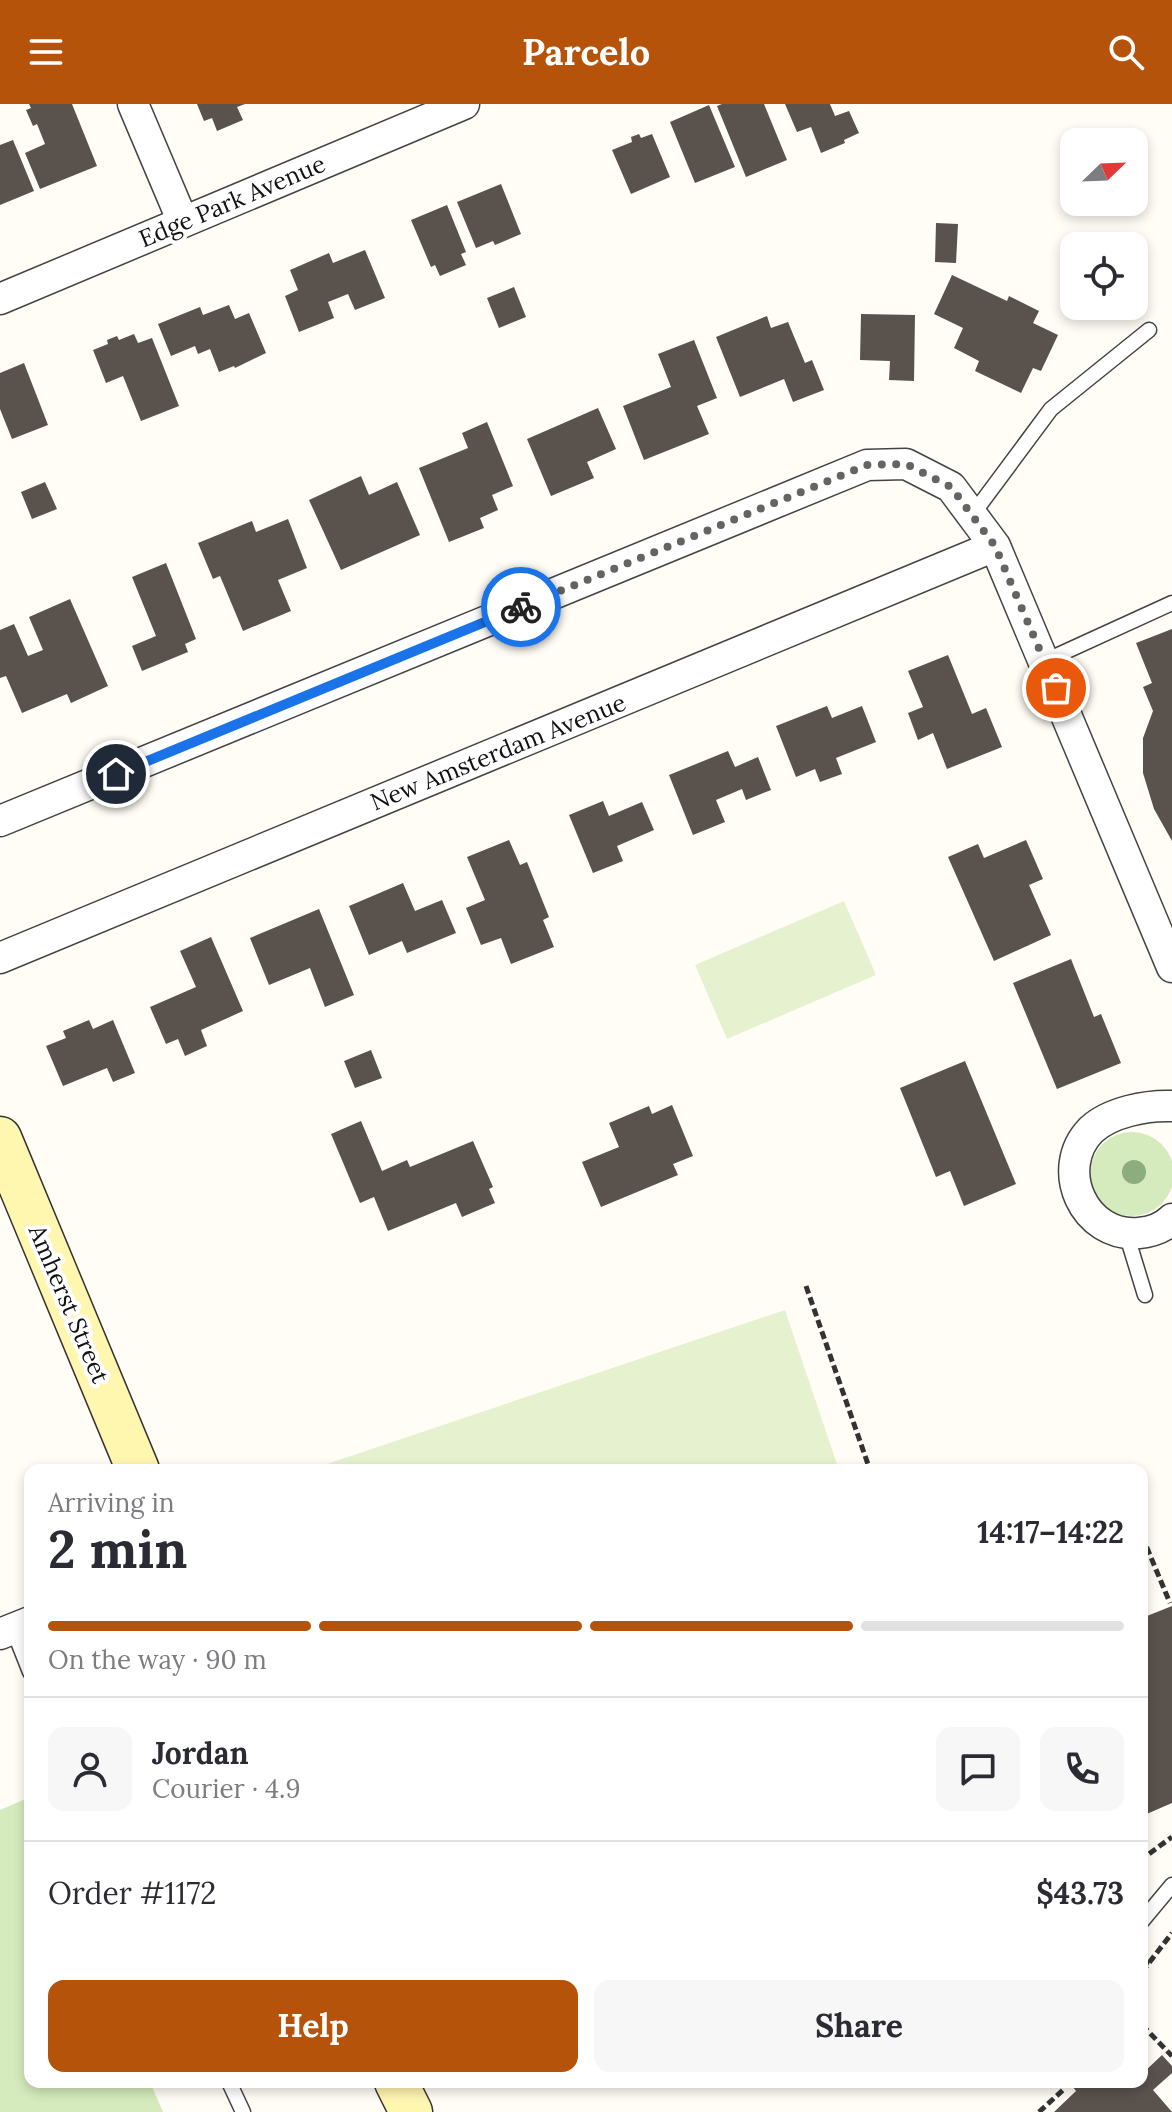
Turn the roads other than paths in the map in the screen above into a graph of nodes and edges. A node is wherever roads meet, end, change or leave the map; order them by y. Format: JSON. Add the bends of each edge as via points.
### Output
{"nodes":[{"id":1,"x":133,"y":104,"type":"edge"},
{"id":2,"x":464,"y":104,"type":"edge"},
{"id":3,"x":183,"y":222,"type":"junction"},
{"id":4,"x":0,"y":299,"type":"edge"},
{"id":5,"x":1149,"y":330,"type":"dead end"},
{"id":6,"x":973,"y":514,"type":"junction"},
{"id":7,"x":995,"y":546,"type":"junction"},
{"id":8,"x":1172,"y":603,"type":"edge"},
{"id":9,"x":1045,"y":661,"type":"junction"},
{"id":10,"x":0,"y":821,"type":"edge"},
{"id":11,"x":0,"y":958,"type":"edge"},
{"id":12,"x":1172,"y":967,"type":"edge"},
{"id":13,"x":1172,"y":1106,"type":"edge"},
{"id":14,"x":0,"y":1138,"type":"edge"},
{"id":15,"x":1172,"y":1219,"type":"edge"},
{"id":16,"x":1130,"y":1234,"type":"junction"},
{"id":17,"x":1145,"y":1295,"type":"dead end"},
{"id":18,"x":136,"y":1464,"type":"edge"},
{"id":19,"x":14,"y":1628,"type":"edge"},
{"id":20,"x":24,"y":1656,"type":"edge"},
{"id":21,"x":1172,"y":1885,"type":"edge"},
{"id":22,"x":1148,"y":1914,"type":"edge"},
{"id":23,"x":232,"y":2088,"type":"edge"},
{"id":24,"x":399,"y":2088,"type":"edge"},
{"id":25,"x":243,"y":2112,"type":"edge"},
{"id":26,"x":411,"y":2112,"type":"edge"}],
"edges":[{"from":1,"to":3,"type":"street"},
{"from":2,"to":3,"type":"street","name":"Edge Park Avenue"},
{"from":3,"to":4,"type":"street","name":"Edge Park Avenue"},
{"from":5,"to":6,"type":"lane","via":[[1051,409]]},
{"from":6,"to":7,"type":"street"},
{"from":6,"to":10,"type":"street","via":[[951,487],[906,464],[867,465]]},
{"from":7,"to":9,"type":"street"},
{"from":7,"to":11,"type":"street","name":"New Amsterdam Avenue"},
{"from":8,"to":9,"type":"lane"},
{"from":9,"to":12,"type":"street"},
{"from":13,"to":16,"type":"street","via":[[1107,1119],[1087,1135],[1075,1158],[1075,1183],[1084,1208],[1112,1230]]},
{"from":14,"to":18,"type":"street","name":"Amherst Street"},
{"from":15,"to":16,"type":"street","via":[[1148,1232]]},
{"from":16,"to":17,"type":"lane"},
{"from":19,"to":20,"type":"lane"},
{"from":21,"to":22,"type":"lane"},
{"from":23,"to":25,"type":"lane"},
{"from":24,"to":26,"type":"street"}]}
